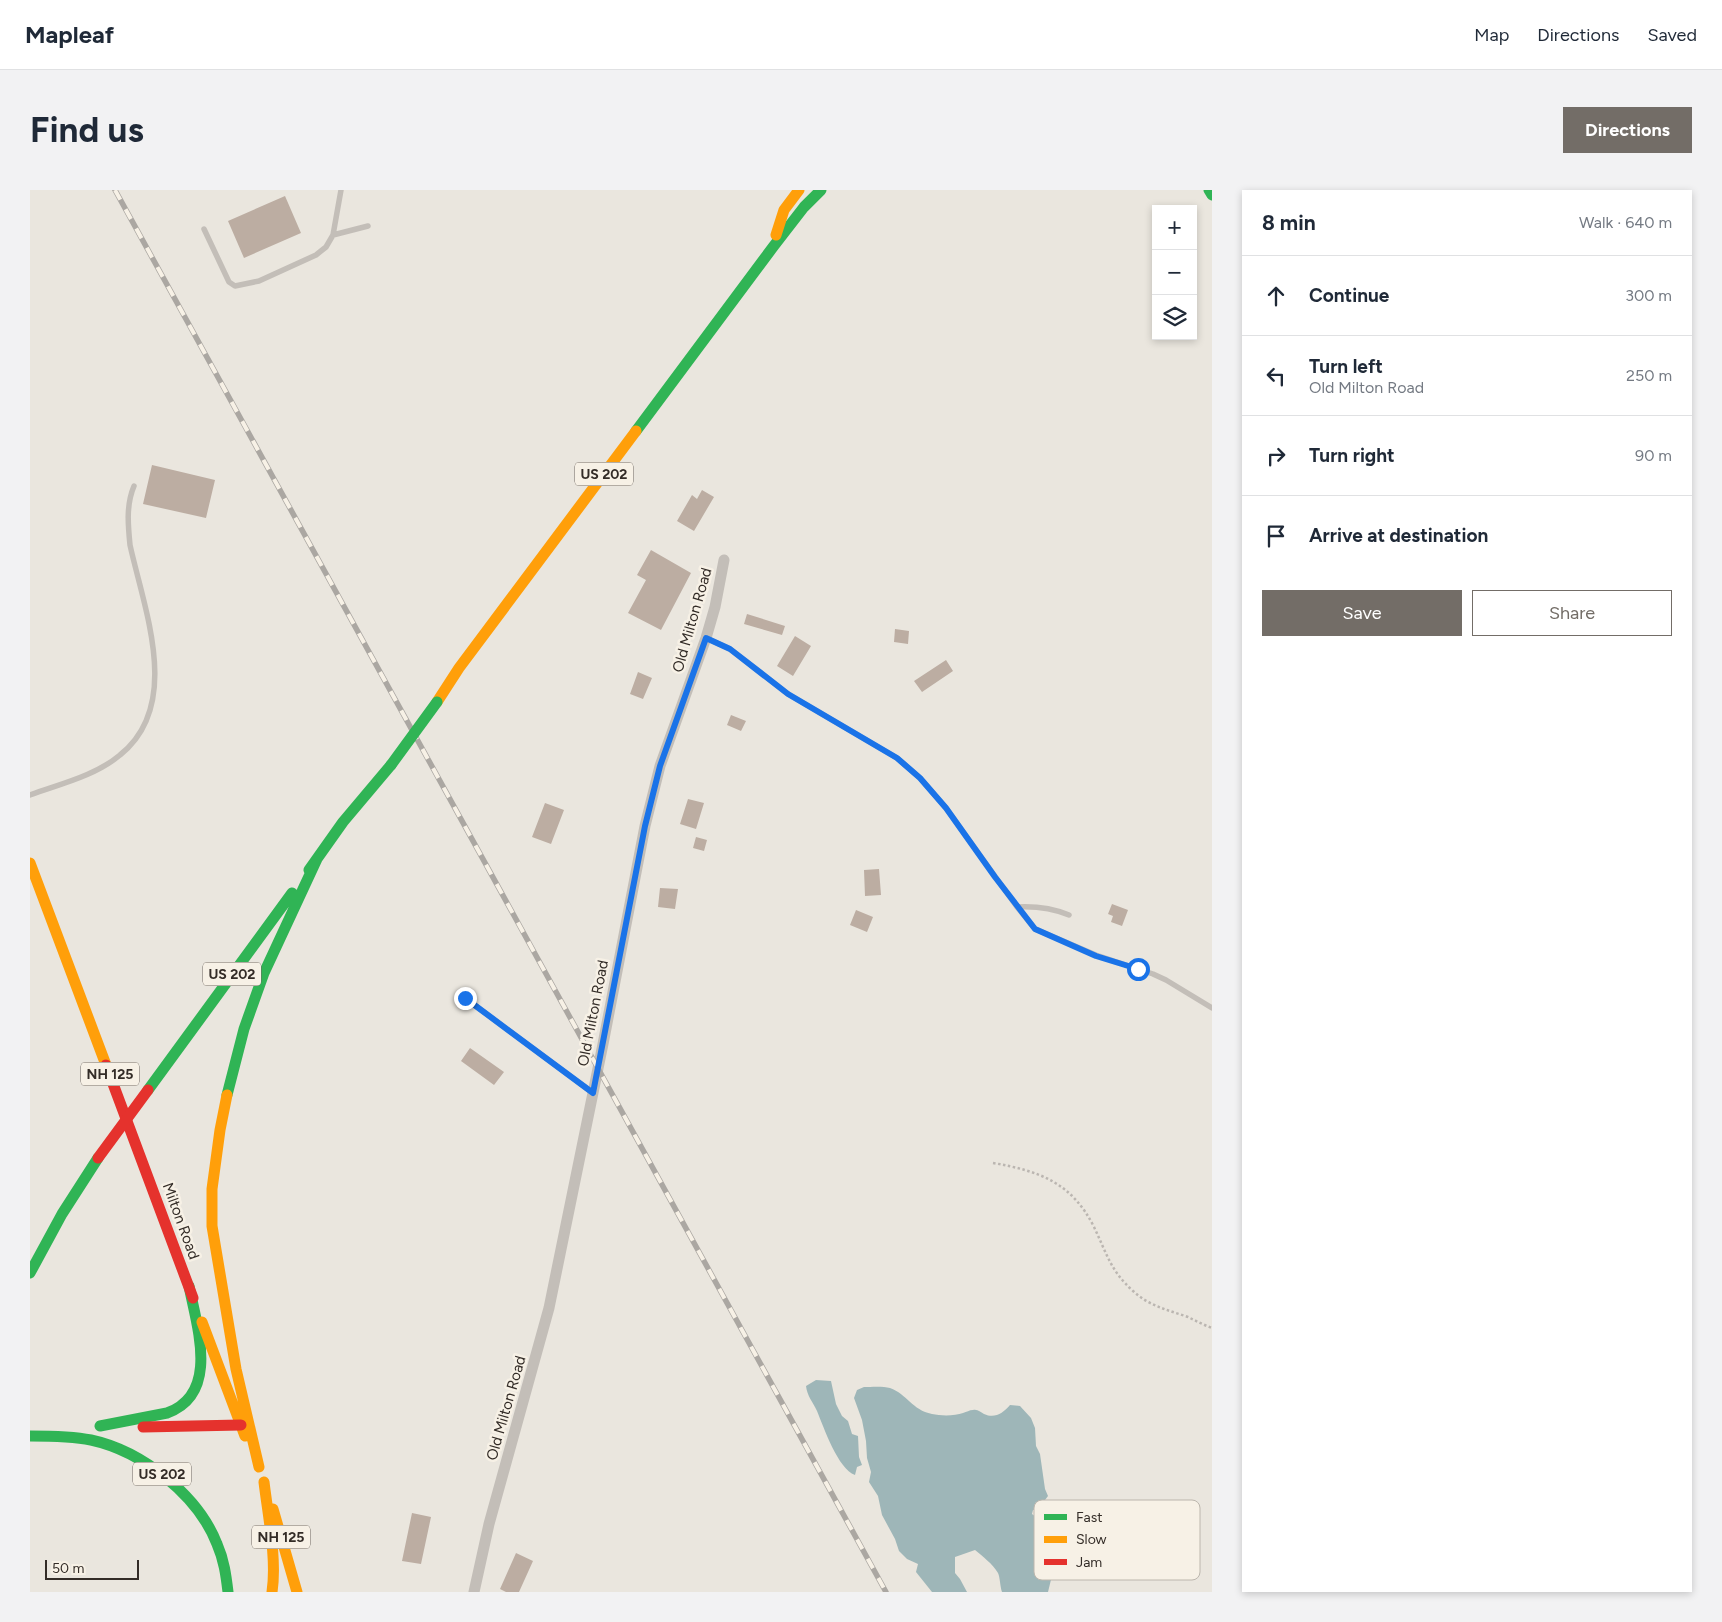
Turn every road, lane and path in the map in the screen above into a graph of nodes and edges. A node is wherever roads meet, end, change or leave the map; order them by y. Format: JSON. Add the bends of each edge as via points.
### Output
{"nodes":[{"id":1,"x":342,"y":190,"type":"edge"},
{"id":2,"x":799,"y":190,"type":"edge"},
{"id":3,"x":821,"y":190,"type":"edge"},
{"id":4,"x":1209,"y":190,"type":"edge"},
{"id":5,"x":1212,"y":195,"type":"edge"},
{"id":6,"x":368,"y":226,"type":"dead end"},
{"id":7,"x":204,"y":229,"type":"dead end"},
{"id":8,"x":333,"y":234,"type":"junction"},
{"id":9,"x":773,"y":247,"type":"junction"},
{"id":10,"x":134,"y":486,"type":"dead end"},
{"id":11,"x":724,"y":560,"type":"dead end"},
{"id":12,"x":706,"y":638,"type":"junction"},
{"id":13,"x":30,"y":795,"type":"edge"},
{"id":14,"x":317,"y":859,"type":"junction"},
{"id":15,"x":30,"y":863,"type":"edge"},
{"id":16,"x":1017,"y":907,"type":"junction"},
{"id":17,"x":1069,"y":915,"type":"dead end"},
{"id":18,"x":465,"y":998,"type":"dead end"},
{"id":19,"x":1212,"y":1008,"type":"edge"},
{"id":20,"x":593,"y":1093,"type":"junction"},
{"id":21,"x":993,"y":1163,"type":"dead end"},
{"id":22,"x":70,"y":1199,"type":"junction"},
{"id":23,"x":36,"y":1239,"type":"dead end"},
{"id":24,"x":30,"y":1273,"type":"edge"},
{"id":25,"x":189,"y":1286,"type":"junction"},
{"id":26,"x":1212,"y":1328,"type":"edge"},
{"id":27,"x":241,"y":1425,"type":"junction"},
{"id":28,"x":91,"y":1426,"type":"junction"},
{"id":29,"x":30,"y":1429,"type":"edge"},
{"id":30,"x":30,"y":1436,"type":"edge"},
{"id":31,"x":259,"y":1467,"type":"junction"},
{"id":32,"x":264,"y":1482,"type":"junction"},
{"id":33,"x":228,"y":1592,"type":"edge"},
{"id":34,"x":272,"y":1592,"type":"edge"},
{"id":35,"x":297,"y":1592,"type":"edge"},
{"id":36,"x":474,"y":1592,"type":"edge"}],
"edges":[{"from":1,"to":8,"type":"lane"},
{"from":2,"to":9,"type":"main road","number":"US 202","via":[[784,210]]},
{"from":3,"to":9,"type":"main road","number":"US 202"},
{"from":4,"to":5,"type":"main road"},
{"from":6,"to":8,"type":"lane"},
{"from":7,"to":8,"type":"lane","via":[[228,282],[235,286],[259,281],[316,255]]},
{"from":9,"to":14,"type":"main road","number":"US 202","bridge":true,"via":[[459,668],[391,765]]},
{"from":10,"to":13,"type":"lane","via":[[129,499],[128,530],[153,647],[152,707],[131,746],[107,764],[80,778]]},
{"from":11,"to":12,"type":"street","name":"Old Milton Road"},
{"from":12,"to":16,"type":"lane","via":[[730,649],[788,694],[897,758],[946,808]]},
{"from":12,"to":20,"type":"street","name":"Old Milton Road","via":[[660,766],[645,826]]},
{"from":14,"to":22,"type":"main road","number":"US 202","bridge":true},
{"from":14,"to":31,"type":"main road","via":[[264,973],[244,1029],[222,1121],[212,1189],[212,1226],[218,1268],[236,1369]]},
{"from":15,"to":25,"type":"main road","name":"Milton Road","number":"NH 125"},
{"from":16,"to":17,"type":"lane","via":[[1037,906]]},
{"from":16,"to":19,"type":"lane","via":[[1035,929],[1096,956],[1153,974]]},
{"from":18,"to":20,"type":"lane"},
{"from":20,"to":36,"type":"street","name":"Old Milton Road","via":[[549,1308],[489,1524]]},
{"from":21,"to":26,"type":"path","via":[[1036,1173],[1069,1192],[1086,1214],[1110,1264],[1132,1290],[1157,1307]]},
{"from":22,"to":23,"type":"main road","number":"US 202"},
{"from":22,"to":24,"type":"main road","number":"US 202"},
{"from":25,"to":27,"type":"main road","name":"Milton Road","number":"NH 125"},
{"from":25,"to":28,"type":"main road","via":[[202,1370],[198,1387],[189,1402],[158,1415]]},
{"from":27,"to":28,"type":"main road"},
{"from":27,"to":31,"type":"main road","name":"Milton Road","number":"NH 125"},
{"from":28,"to":29,"type":"main road"},
{"from":30,"to":33,"type":"main road","number":"US 202","via":[[98,1441],[121,1449],[174,1483],[206,1522],[221,1550]]},
{"from":31,"to":32,"type":"main road","name":"Milton Road","number":"NH 125"},
{"from":32,"to":34,"type":"main road","via":[[273,1562]]},
{"from":32,"to":35,"type":"main road","name":"Milton Road","number":"NH 125"}]}
